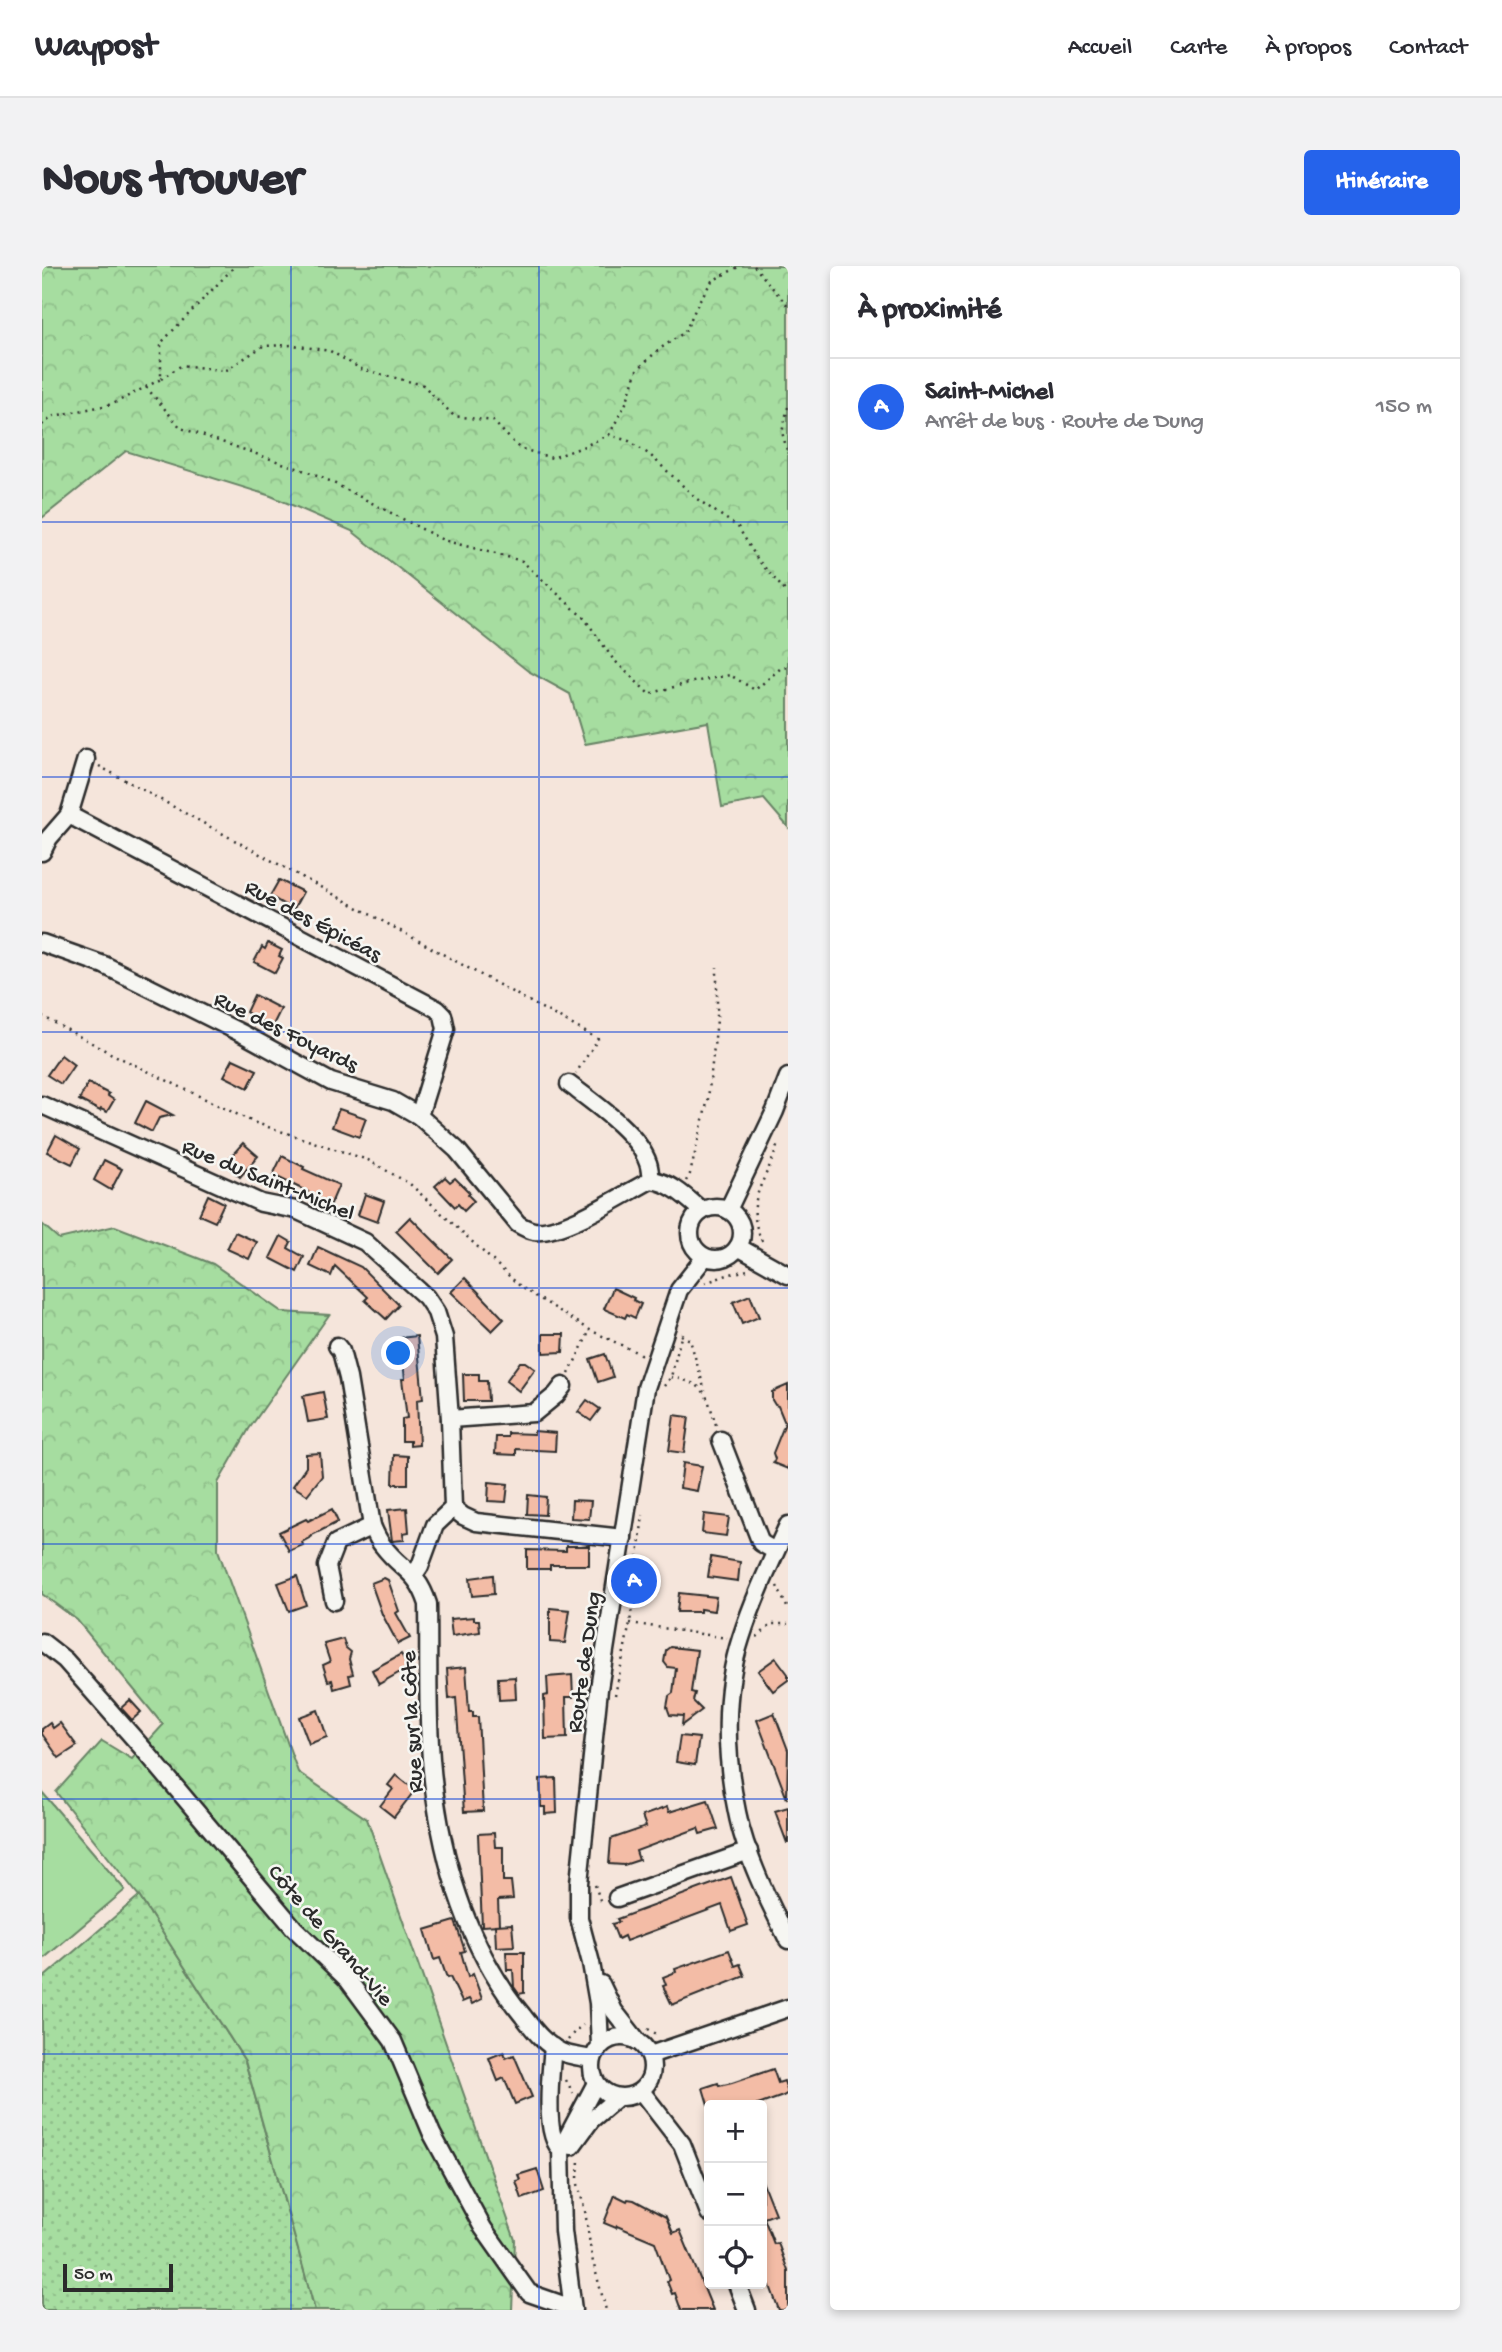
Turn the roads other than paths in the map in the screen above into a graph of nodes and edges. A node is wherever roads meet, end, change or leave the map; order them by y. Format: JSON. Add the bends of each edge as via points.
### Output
{"nodes":[{"id":1,"x":86,"y":759,"type":"road end"},
{"id":2,"x":69,"y":816,"type":"junction"},
{"id":3,"x":42,"y":852,"type":"edge"},
{"id":4,"x":42,"y":943,"type":"edge"},
{"id":5,"x":788,"y":1077,"type":"edge"},
{"id":6,"x":569,"y":1084,"type":"road end"},
{"id":7,"x":42,"y":1105,"type":"edge"},
{"id":8,"x":419,"y":1116,"type":"junction"},
{"id":9,"x":651,"y":1180,"type":"junction"},
{"id":10,"x":702,"y":1210,"type":"junction"},
{"id":11,"x":728,"y":1210,"type":"junction"},
{"id":12,"x":738,"y":1247,"type":"junction"},
{"id":13,"x":705,"y":1257,"type":"junction"},
{"id":14,"x":788,"y":1275,"type":"edge"},
{"id":15,"x":337,"y":1346,"type":"dead end"},
{"id":16,"x":563,"y":1386,"type":"road end"},
{"id":17,"x":450,"y":1419,"type":"junction"},
{"id":18,"x":721,"y":1440,"type":"road end"},
{"id":19,"x":453,"y":1508,"type":"junction"},
{"id":20,"x":788,"y":1525,"type":"edge"},
{"id":21,"x":372,"y":1526,"type":"junction"},
{"id":22,"x":623,"y":1538,"type":"junction"},
{"id":23,"x":775,"y":1552,"type":"junction"},
{"id":24,"x":414,"y":1575,"type":"junction"},
{"id":25,"x":334,"y":1601,"type":"dead end"},
{"id":26,"x":42,"y":1642,"type":"edge"},
{"id":27,"x":749,"y":1851,"type":"junction"},
{"id":28,"x":617,"y":1898,"type":"road end"},
{"id":29,"x":788,"y":1940,"type":"edge"},
{"id":30,"x":591,"y":1963,"type":"junction"},
{"id":31,"x":788,"y":2008,"type":"edge"},
{"id":32,"x":638,"y":2032,"type":"junction"},
{"id":33,"x":553,"y":2047,"type":"junction"},
{"id":34,"x":596,"y":2052,"type":"junction"},
{"id":35,"x":650,"y":2054,"type":"junction"},
{"id":36,"x":596,"y":2084,"type":"junction"},
{"id":37,"x":641,"y":2091,"type":"junction"},
{"id":38,"x":618,"y":2098,"type":"junction"},
{"id":39,"x":561,"y":2149,"type":"junction"},
{"id":40,"x":561,"y":2169,"type":"junction"},
{"id":41,"x":704,"y":2200,"type":"edge"},
{"id":42,"x":739,"y":2289,"type":"edge"},
{"id":43,"x":573,"y":2309,"type":"edge"},
{"id":44,"x":747,"y":2310,"type":"edge"}],
"edges":[{"from":1,"to":2,"type":"street"},
{"from":2,"to":3,"type":"street"},
{"from":2,"to":8,"type":"street","name":"Rue des Épicéas","via":[[437,1009],[446,1029]]},
{"from":4,"to":8,"type":"street","name":"Rue des Foyards","via":[[104,965],[331,1082],[393,1101]]},
{"from":5,"to":11,"type":"street"},
{"from":6,"to":9,"type":"street","via":[[638,1144]]},
{"from":7,"to":17,"type":"street","name":"Rue du Saint-Michel","via":[[261,1203],[296,1210],[365,1242],[426,1297],[436,1312],[444,1337]]},
{"from":8,"to":9,"type":"street","name":"Rue des Foyards","via":[[457,1150],[518,1224],[535,1231],[559,1228]]},
{"from":9,"to":10,"type":"street","via":[[680,1192]]},
{"from":10,"to":11,"type":"street"},
{"from":10,"to":13,"type":"street","via":[[690,1229],[696,1250]]},
{"from":11,"to":12,"type":"street","via":[[741,1226]]},
{"from":12,"to":13,"type":"street","via":[[723,1258]]},
{"from":12,"to":14,"type":"street"},
{"from":13,"to":22,"type":"street","name":"Route de Dung","via":[[679,1290],[653,1389]]},
{"from":15,"to":21,"type":"street","name":"Rue sur la Côte","via":[[348,1378]]},
{"from":16,"to":17,"type":"street","via":[[534,1413]]},
{"from":17,"to":19,"type":"street","name":"Rue du Saint-Michel"},
{"from":18,"to":23,"type":"street","via":[[761,1543]]},
{"from":19,"to":22,"type":"street","via":[[476,1522]]},
{"from":19,"to":24,"type":"street","via":[[435,1525]]},
{"from":20,"to":23,"type":"street"},
{"from":21,"to":24,"type":"street","name":"Rue sur la Côte","via":[[382,1545]]},
{"from":21,"to":25,"type":"street","via":[[336,1543],[327,1566]]},
{"from":22,"to":30,"type":"street","name":"Route de Dung","via":[[599,1689],[579,1883],[579,1918]]},
{"from":23,"to":27,"type":"street","via":[[741,1640],[730,1693],[728,1746],[737,1814]]},
{"from":24,"to":33,"type":"street","name":"Rue sur la Côte","via":[[428,1604],[435,1797],[461,1903],[477,1946],[505,1994]]},
{"from":26,"to":43,"type":"street","name":"Côte de Grand-Vie","via":[[65,1660],[294,1928],[348,1980],[393,2041],[432,2134],[483,2228],[529,2293]]},
{"from":27,"to":28,"type":"street"},
{"from":27,"to":29,"type":"street"},
{"from":30,"to":32,"type":"street","name":"Route de Dung","via":[[614,2011]]},
{"from":30,"to":34,"type":"street","name":"Route de Dung","via":[[598,2003]]},
{"from":31,"to":35,"type":"street"},
{"from":32,"to":34,"type":"street","via":[[610,2038]]},
{"from":32,"to":35,"type":"street"},
{"from":33,"to":34,"type":"street","name":"Rue sur la Côte","via":[[564,2053]]},
{"from":33,"to":39,"type":"street","via":[[552,2140]]},
{"from":34,"to":36,"type":"street","via":[[592,2072]]},
{"from":35,"to":37,"type":"street","via":[[653,2068]]},
{"from":36,"to":38,"type":"street"},
{"from":36,"to":39,"type":"street"},
{"from":37,"to":38,"type":"street"},
{"from":37,"to":41,"type":"street","via":[[682,2144]]},
{"from":38,"to":40,"type":"street","via":[[574,2141]]},
{"from":39,"to":40,"type":"street"},
{"from":40,"to":43,"type":"street"},
{"from":42,"to":44,"type":"street"}]}
